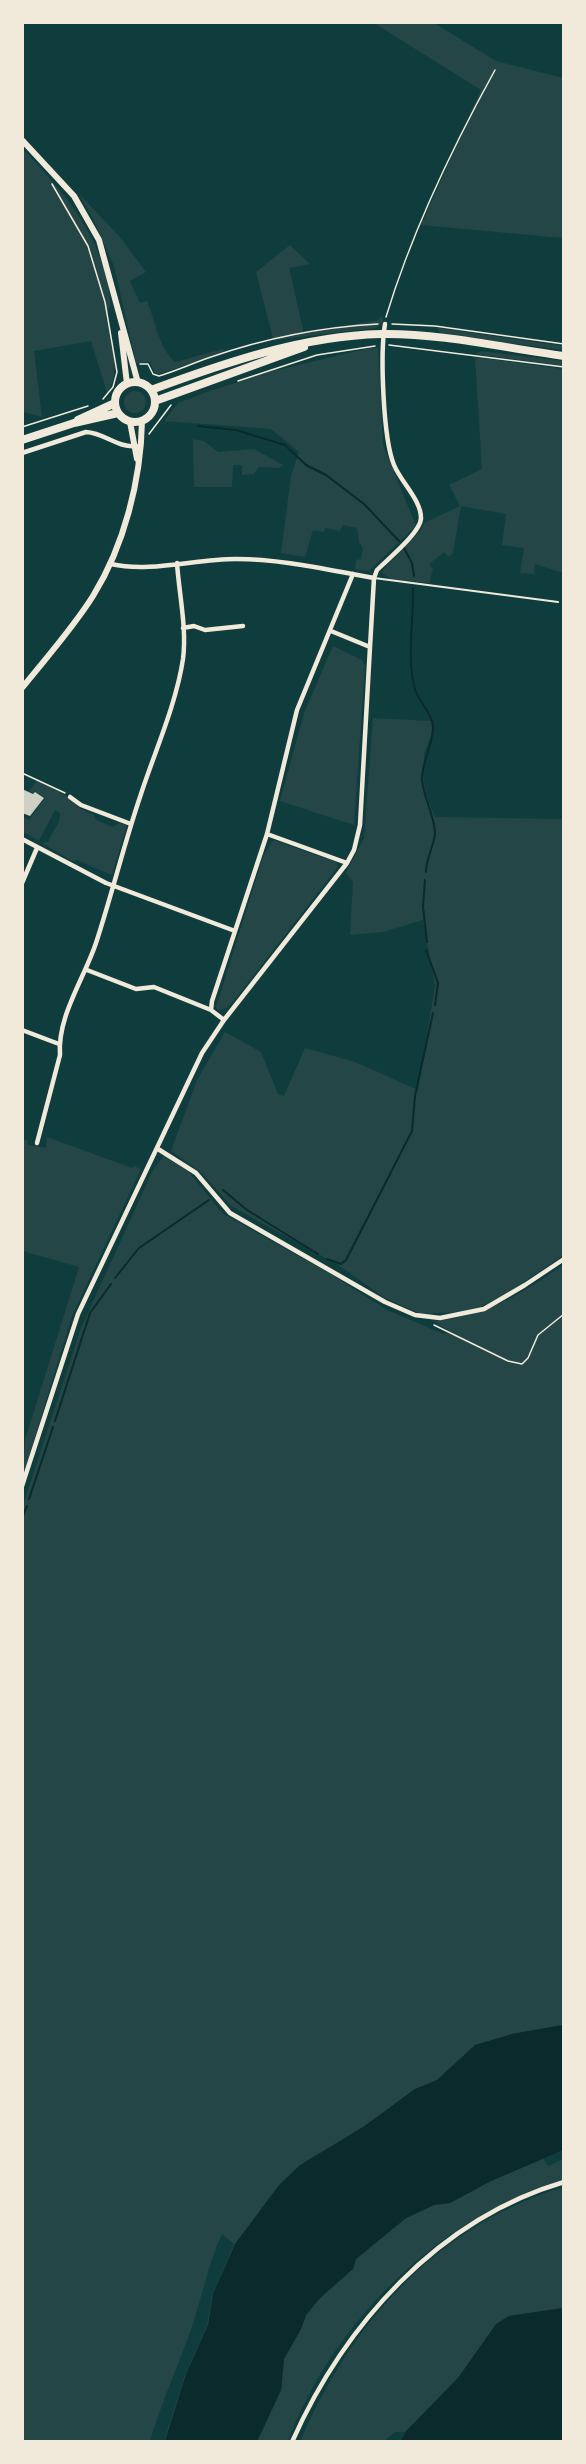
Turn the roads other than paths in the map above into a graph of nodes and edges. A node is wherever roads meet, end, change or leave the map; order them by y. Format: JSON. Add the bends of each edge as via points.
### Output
{"nodes":[{"id":1,"x":22,"y":140,"type":"edge"},
{"id":2,"x":121,"y":324,"type":"junction"},
{"id":3,"x":385,"y":324,"type":"road end"},
{"id":4,"x":384,"y":334,"type":"junction"},
{"id":5,"x":317,"y":343,"type":"junction"},
{"id":6,"x":563,"y":356,"type":"edge"},
{"id":7,"x":138,"y":383,"type":"junction"},
{"id":8,"x":127,"y":384,"type":"junction"},
{"id":9,"x":151,"y":390,"type":"junction"},
{"id":10,"x":155,"y":401,"type":"junction"},
{"id":11,"x":115,"y":403,"type":"junction"},
{"id":12,"x":118,"y":413,"type":"junction"},
{"id":13,"x":142,"y":421,"type":"junction"},
{"id":14,"x":130,"y":422,"type":"junction"},
{"id":15,"x":74,"y":423,"type":"junction"},
{"id":16,"x":22,"y":440,"type":"edge"},
{"id":17,"x":141,"y":445,"type":"junction"},
{"id":18,"x":134,"y":446,"type":"junction"},
{"id":19,"x":22,"y":453,"type":"edge"},
{"id":20,"x":137,"y":459,"type":"junction"},
{"id":21,"x":177,"y":563,"type":"junction"},
{"id":22,"x":111,"y":564,"type":"junction"},
{"id":23,"x":353,"y":574,"type":"junction"},
{"id":24,"x":374,"y":578,"type":"junction"},
{"id":25,"x":558,"y":602,"type":"dead end"},
{"id":26,"x":243,"y":626,"type":"dead end"},
{"id":27,"x":183,"y":628,"type":"junction"},
{"id":28,"x":331,"y":631,"type":"junction"},
{"id":29,"x":370,"y":646,"type":"junction"},
{"id":30,"x":22,"y":688,"type":"edge"},
{"id":31,"x":70,"y":797,"type":"road end"},
{"id":32,"x":131,"y":824,"type":"junction"},
{"id":33,"x":267,"y":834,"type":"junction"},
{"id":34,"x":22,"y":839,"type":"edge"},
{"id":35,"x":37,"y":848,"type":"junction"},
{"id":36,"x":347,"y":863,"type":"junction"},
{"id":37,"x":22,"y":883,"type":"edge"},
{"id":38,"x":112,"y":885,"type":"junction"},
{"id":39,"x":235,"y":931,"type":"junction"},
{"id":40,"x":87,"y":970,"type":"junction"},
{"id":41,"x":211,"y":1010,"type":"junction"},
{"id":42,"x":224,"y":1020,"type":"junction"},
{"id":43,"x":22,"y":1030,"type":"edge"},
{"id":44,"x":59,"y":1044,"type":"junction"},
{"id":45,"x":37,"y":1143,"type":"dead end"},
{"id":46,"x":158,"y":1149,"type":"junction"},
{"id":47,"x":564,"y":1259,"type":"edge"},
{"id":48,"x":22,"y":1486,"type":"edge"},
{"id":49,"x":564,"y":2182,"type":"edge"},
{"id":50,"x":292,"y":2442,"type":"edge"}],
"edges":[{"from":1,"to":2,"type":"street","via":[[74,196],[88,220],[108,265]]},
{"from":2,"to":7,"type":"street"},
{"from":2,"to":8,"type":"street"},
{"from":3,"to":4,"type":"street"},
{"from":4,"to":5,"type":"main road"},
{"from":4,"to":6,"type":"main road"},
{"from":4,"to":24,"type":"street","via":[[387,441],[394,466],[421,518],[419,528],[377,570]]},
{"from":5,"to":9,"type":"main road","via":[[278,349]]},
{"from":5,"to":10,"type":"main road"},
{"from":7,"to":8,"type":"main road"},
{"from":7,"to":9,"type":"main road"},
{"from":8,"to":11,"type":"main road","via":[[117,393]]},
{"from":9,"to":10,"type":"main road"},
{"from":10,"to":13,"type":"main road","via":[[152,413]]},
{"from":11,"to":12,"type":"main road"},
{"from":11,"to":15,"type":"main road"},
{"from":12,"to":14,"type":"main road"},
{"from":12,"to":15,"type":"main road"},
{"from":13,"to":14,"type":"main road"},
{"from":13,"to":17,"type":"street"},
{"from":14,"to":18,"type":"street"},
{"from":15,"to":16,"type":"main road"},
{"from":17,"to":18,"type":"street"},
{"from":17,"to":20,"type":"street"},
{"from":18,"to":19,"type":"street","via":[[123,446],[86,432]]},
{"from":18,"to":20,"type":"street"},
{"from":20,"to":22,"type":"street","via":[[130,509]]},
{"from":21,"to":22,"type":"street","via":[[133,568]]},
{"from":21,"to":23,"type":"street","via":[[249,560]]},
{"from":21,"to":27,"type":"street"},
{"from":22,"to":30,"type":"street","via":[[92,598]]},
{"from":23,"to":24,"type":"street"},
{"from":23,"to":28,"type":"street"},
{"from":24,"to":25,"type":"lane"},
{"from":24,"to":29,"type":"street"},
{"from":26,"to":27,"type":"street"},
{"from":27,"to":32,"type":"street","via":[[180,675]]},
{"from":28,"to":29,"type":"street"},
{"from":28,"to":33,"type":"street","via":[[297,710]]},
{"from":29,"to":36,"type":"street","via":[[360,825]]},
{"from":31,"to":32,"type":"street"},
{"from":32,"to":38,"type":"street"},
{"from":33,"to":36,"type":"street"},
{"from":33,"to":39,"type":"street"},
{"from":34,"to":35,"type":"street"},
{"from":35,"to":37,"type":"street"},
{"from":35,"to":38,"type":"street"},
{"from":36,"to":42,"type":"street"},
{"from":38,"to":39,"type":"street"},
{"from":38,"to":40,"type":"street"},
{"from":39,"to":41,"type":"street"},
{"from":40,"to":41,"type":"street","via":[[136,989],[154,987]]},
{"from":40,"to":44,"type":"street","via":[[78,982]]},
{"from":41,"to":42,"type":"street"},
{"from":42,"to":46,"type":"street","via":[[202,1053]]},
{"from":43,"to":44,"type":"street"},
{"from":44,"to":45,"type":"street","via":[[60,1055]]},
{"from":46,"to":47,"type":"street","via":[[196,1173],[230,1213],[385,1302],[415,1315],[440,1318],[484,1309]]},
{"from":46,"to":48,"type":"street","via":[[78,1314]]},
{"from":49,"to":50,"type":"street","via":[[514,2202],[470,2226],[430,2254],[396,2285],[339,2353]]}]}
